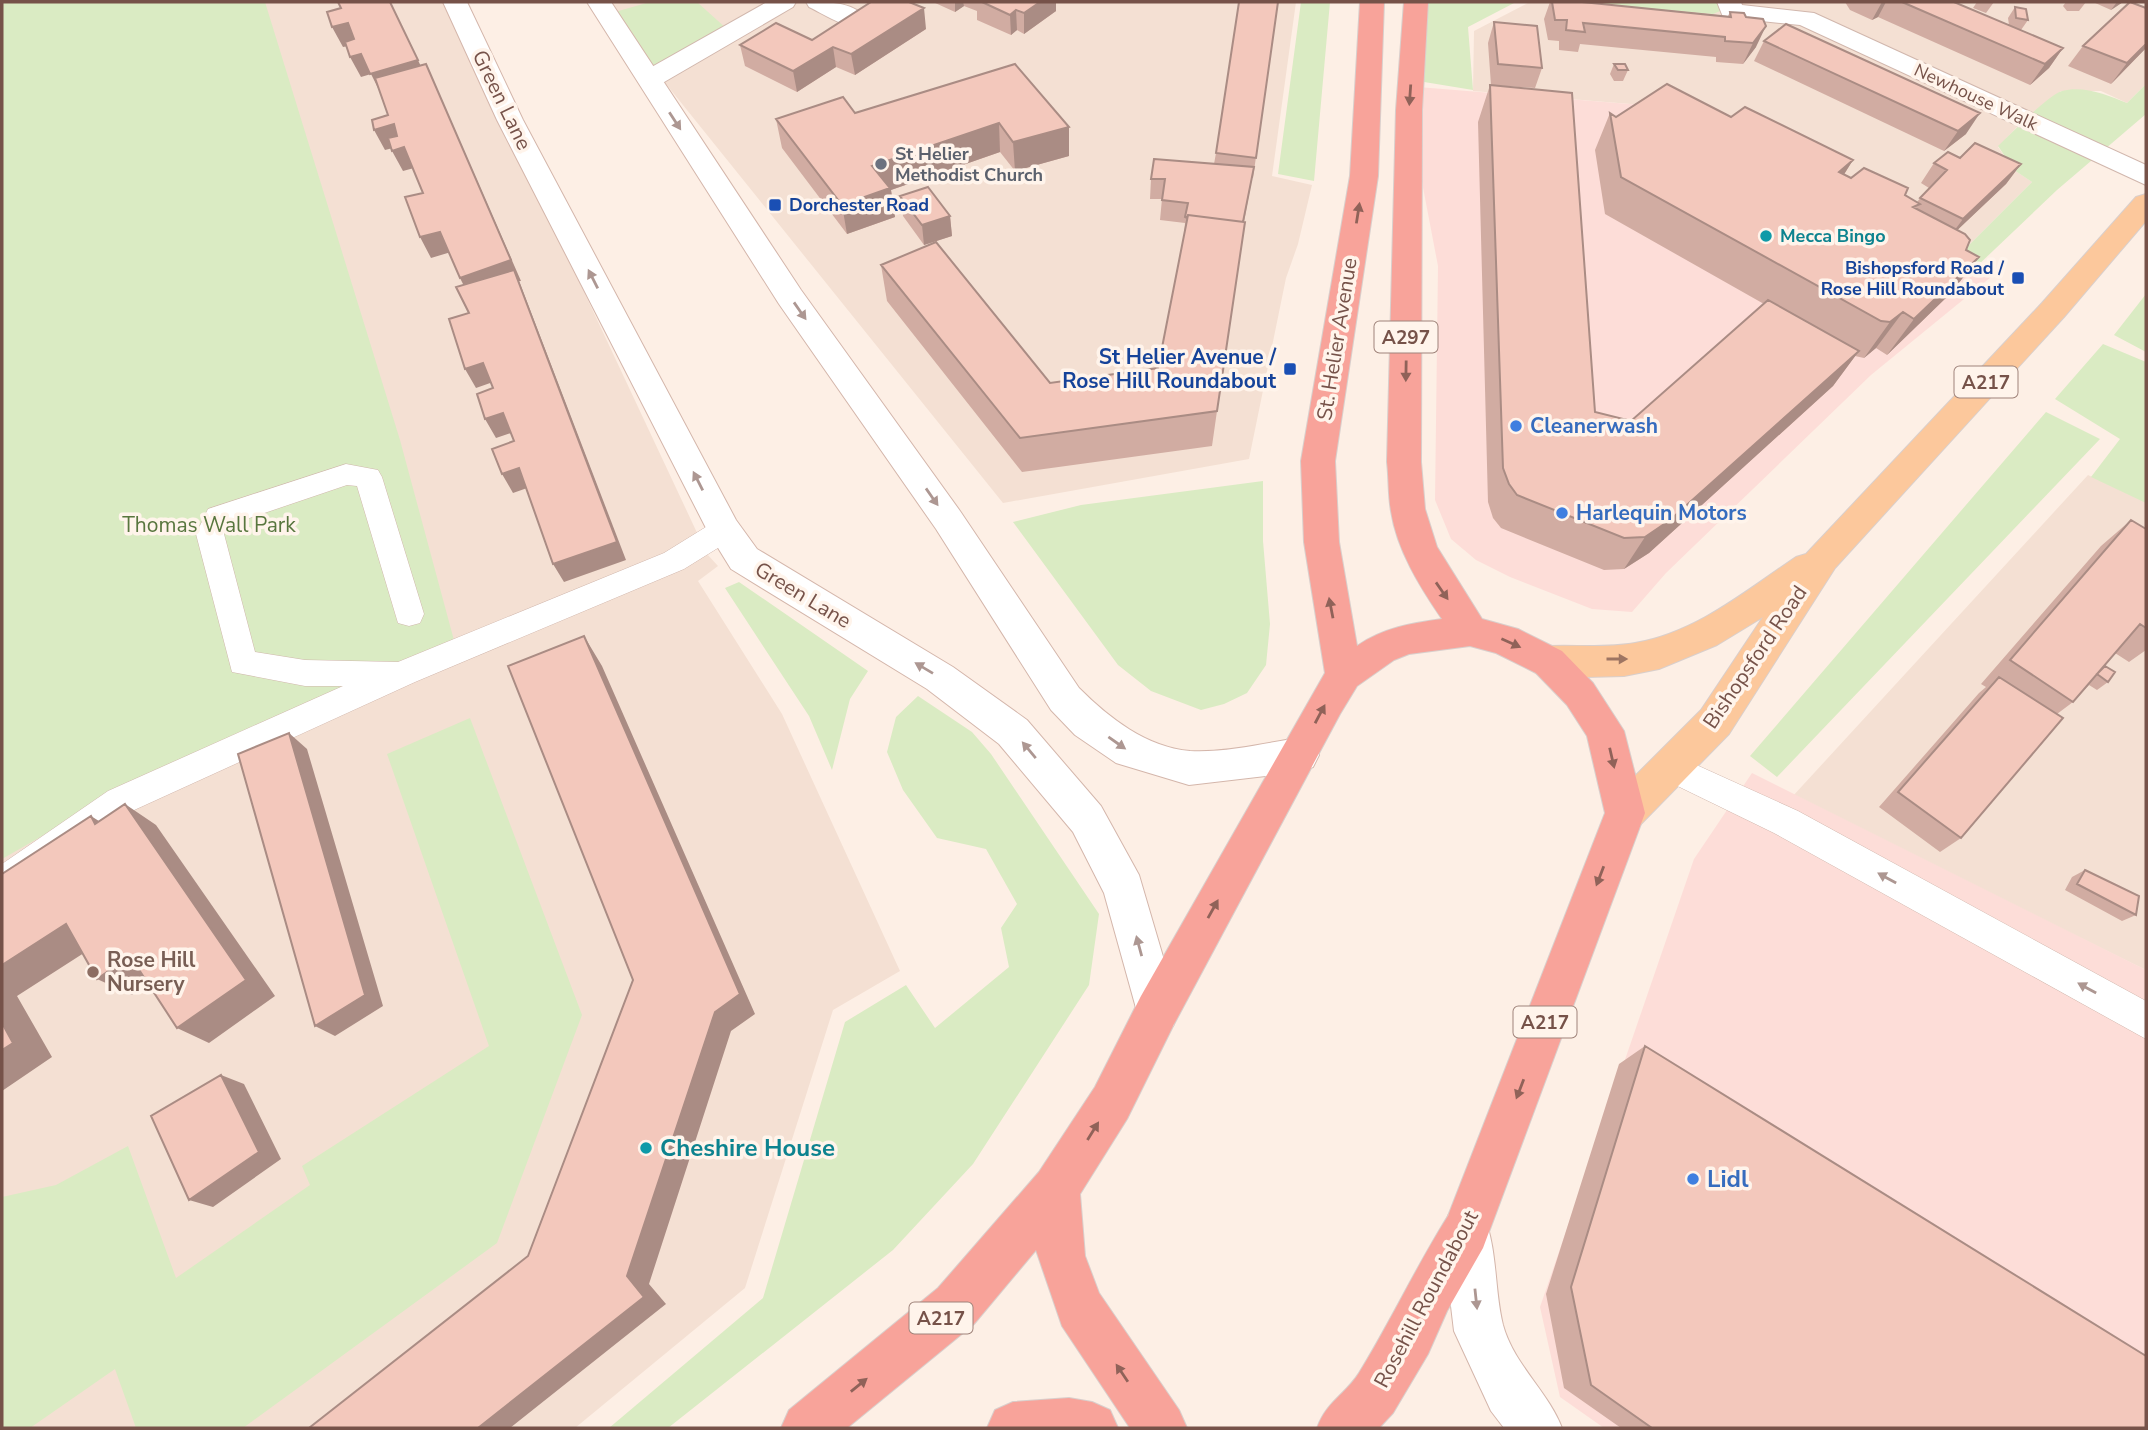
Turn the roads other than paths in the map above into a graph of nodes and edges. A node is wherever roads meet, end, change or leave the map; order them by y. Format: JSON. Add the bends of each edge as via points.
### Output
{"nodes":[{"id":1,"x":455,"y":2,"type":"edge"},
{"id":2,"x":599,"y":2,"type":"edge"},
{"id":3,"x":784,"y":2,"type":"edge"},
{"id":4,"x":818,"y":2,"type":"edge"},
{"id":5,"x":1372,"y":2,"type":"edge"},
{"id":6,"x":1416,"y":2,"type":"edge"},
{"id":7,"x":1729,"y":2,"type":"edge"},
{"id":8,"x":1803,"y":10,"type":"edge"},
{"id":9,"x":855,"y":20,"type":"edge"},
{"id":10,"x":650,"y":79,"type":"junction"},
{"id":11,"x":2146,"y":176,"type":"edge"},
{"id":12,"x":2146,"y":203,"type":"edge"},
{"id":13,"x":724,"y":530,"type":"junction"},
{"id":14,"x":1822,"y":558,"type":"junction"},
{"id":15,"x":409,"y":614,"type":"dead end"},
{"id":16,"x":1470,"y":631,"type":"junction"},
{"id":17,"x":1549,"y":662,"type":"junction"},
{"id":18,"x":404,"y":674,"type":"junction"},
{"id":19,"x":1344,"y":675,"type":"junction"},
{"id":20,"x":1299,"y":755,"type":"junction"},
{"id":21,"x":1670,"y":767,"type":"junction"},
{"id":22,"x":1625,"y":813,"type":"junction"},
{"id":23,"x":2,"y":883,"type":"edge"},
{"id":24,"x":1157,"y":1012,"type":"junction"},
{"id":25,"x":2146,"y":1021,"type":"edge"},
{"id":26,"x":1056,"y":1189,"type":"junction"},
{"id":27,"x":1466,"y":1231,"type":"junction"},
{"id":28,"x":807,"y":1428,"type":"edge"},
{"id":29,"x":1013,"y":1428,"type":"edge"},
{"id":30,"x":1092,"y":1428,"type":"edge"},
{"id":31,"x":1161,"y":1428,"type":"edge"},
{"id":32,"x":1343,"y":1428,"type":"edge"},
{"id":33,"x":1536,"y":1428,"type":"edge"}],
"edges":[{"from":13,"to":1,"type":"main road","name":"Green Lane","one_way":true,"via":[[510,120]]},
{"from":2,"to":10,"type":"main road"},
{"from":3,"to":10,"type":"main road"},
{"from":4,"to":9,"type":"main road"},
{"from":19,"to":5,"type":"highway","name":"St. Helier Avenue","one_way":true,"via":[[1320,530],[1318,461],[1364,176]]},
{"from":6,"to":16,"type":"highway","number":"A297","one_way":true,"via":[[1409,110],[1404,462],[1408,515],[1433,578]]},
{"from":7,"to":8,"type":"main road","name":"Newhouse Walk","via":[[1732,12]]},
{"from":8,"to":11,"type":"main road","name":"Newhouse Walk"},
{"from":10,"to":20,"type":"main road","one_way":true,"via":[[790,297],[948,520],[1065,699],[1089,723],[1130,751],[1189,768]]},
{"from":12,"to":14,"type":"main road","name":"Bishopsford Road","number":"A217"},
{"from":13,"to":18,"type":"lane","via":[[674,561]]},
{"from":24,"to":13,"type":"main road","name":"Green Lane","one_way":true,"via":[[1124,889],[1087,819],[1013,732],[940,678],[744,559]]},
{"from":17,"to":14,"type":"main road","name":"Bishopsford Road","number":"A217","one_way":true,"via":[[1634,660],[1671,650],[1705,635]]},
{"from":14,"to":21,"type":"main road","name":"Bishopsford Road","number":"A217","via":[[1715,722]]},
{"from":15,"to":18,"type":"lane","via":[[368,477],[346,474],[218,517],[210,534],[243,663],[305,674]]},
{"from":16,"to":17,"type":"highway","number":"A217","one_way":true,"via":[[1505,640]]},
{"from":16,"to":19,"type":"highway","number":"A217","via":[[1406,639],[1381,649]]},
{"from":17,"to":22,"type":"highway","number":"A217","one_way":true,"via":[[1580,694],[1605,731]]},
{"from":18,"to":23,"type":"lane","via":[[120,801]]},
{"from":20,"to":19,"type":"highway","number":"A217","one_way":true},
{"from":24,"to":20,"type":"highway","number":"A217","one_way":true},
{"from":21,"to":22,"type":"main road","name":"Bishopsford Road","number":"A217"},
{"from":25,"to":21,"type":"lane","one_way":true,"via":[[1786,822]]},
{"from":22,"to":27,"type":"highway","name":"Rosehill Roundabout","number":"A217","one_way":true},
{"from":26,"to":24,"type":"highway","number":"A217","one_way":true,"via":[[1111,1103]]},
{"from":28,"to":26,"type":"highway","number":"A217","one_way":true,"via":[[956,1306]]},
{"from":31,"to":26,"type":"highway","one_way":true,"via":[[1080,1308],[1061,1256]]},
{"from":27,"to":32,"type":"highway","name":"Rosehill Roundabout","number":"A217","via":[[1376,1395]]},
{"from":27,"to":33,"type":"main road","one_way":true,"via":[[1479,1331],[1509,1393]]},
{"from":29,"to":30,"type":"highway","via":[[1069,1424]]}]}
